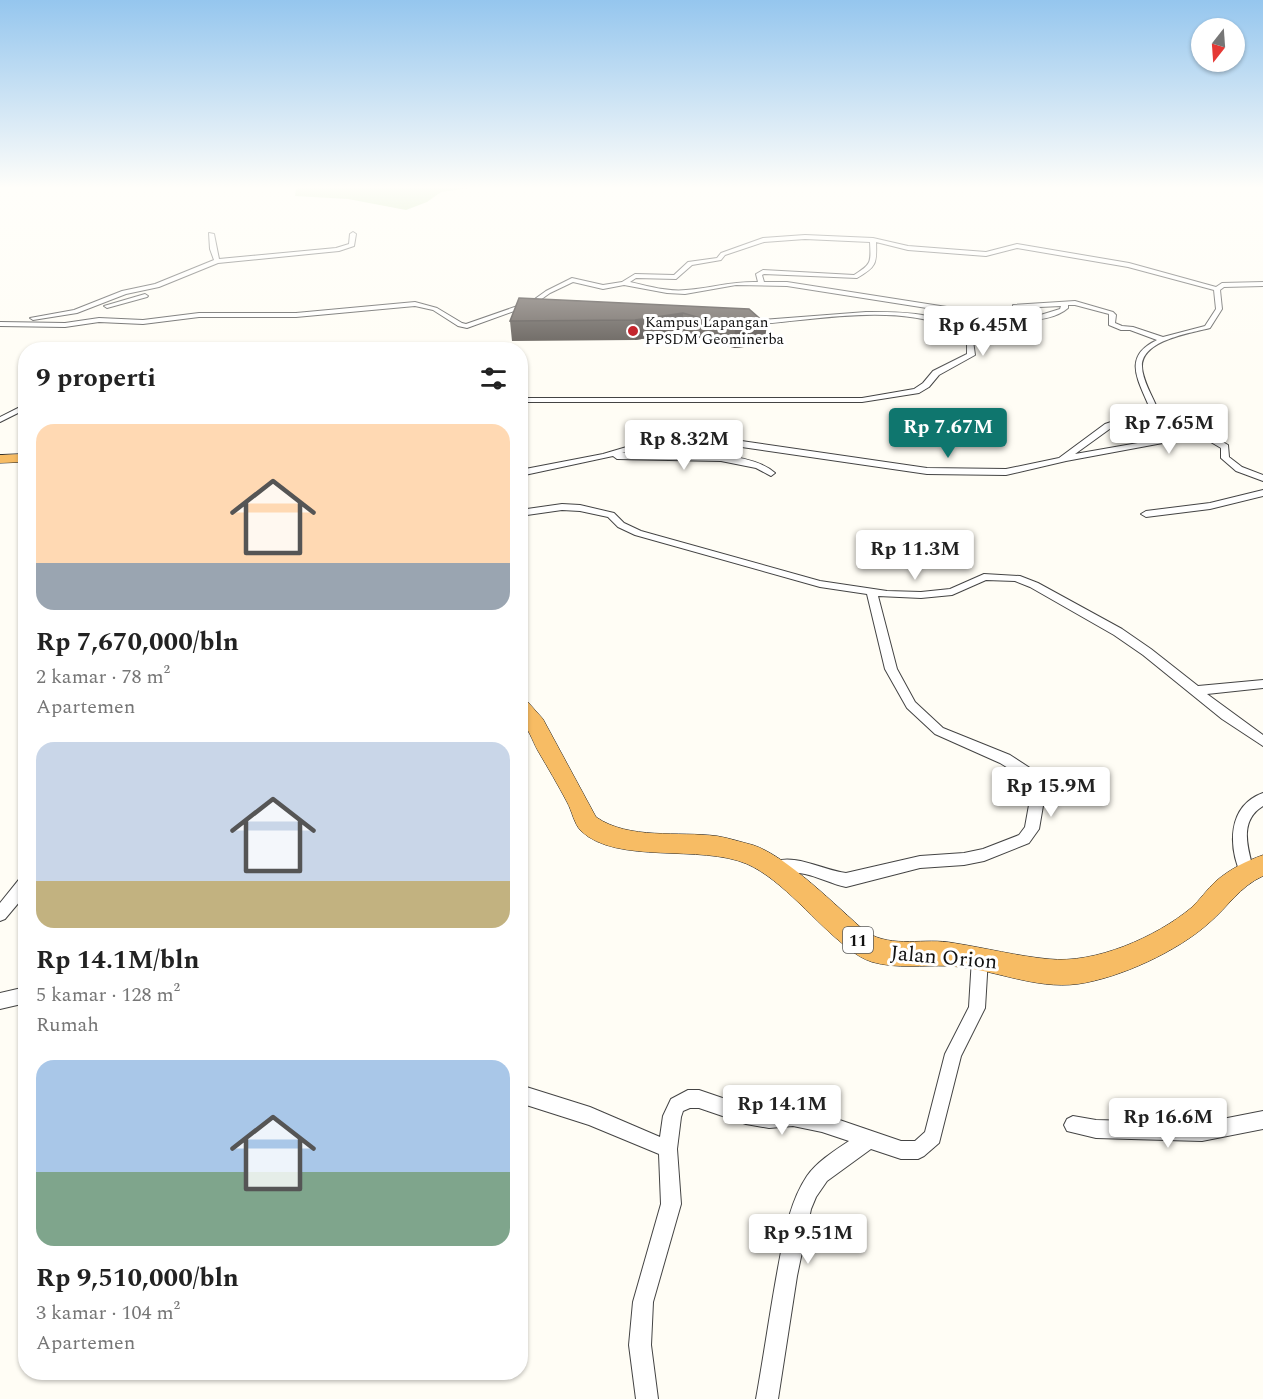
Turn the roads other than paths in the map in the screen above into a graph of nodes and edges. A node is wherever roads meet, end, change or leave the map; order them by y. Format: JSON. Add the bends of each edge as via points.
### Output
{"nodes":[{"id":1,"x":214,"y":252,"type":"edge"},
{"id":2,"x":316,"y":252,"type":"edge"},
{"id":3,"x":728,"y":252,"type":"edge"},
{"id":4,"x":874,"y":252,"type":"edge"},
{"id":5,"x":962,"y":252,"type":"edge"},
{"id":6,"x":992,"y":252,"type":"edge"},
{"id":7,"x":1059,"y":252,"type":"edge"},
{"id":8,"x":243,"y":260,"type":"junction"},
{"id":9,"x":217,"y":261,"type":"junction"},
{"id":10,"x":187,"y":274,"type":"junction"},
{"id":11,"x":173,"y":279,"type":"junction"},
{"id":12,"x":624,"y":283,"type":"junction"},
{"id":13,"x":761,"y":283,"type":"junction"},
{"id":14,"x":1263,"y":284,"type":"edge"},
{"id":15,"x":1217,"y":290,"type":"junction"},
{"id":16,"x":108,"y":298,"type":"junction"},
{"id":17,"x":1064,"y":303,"type":"junction"},
{"id":18,"x":104,"y":307,"type":"junction"},
{"id":19,"x":33,"y":318,"type":"junction"},
{"id":20,"x":1019,"y":318,"type":"junction"},
{"id":21,"x":0,"y":321,"type":"edge"},
{"id":22,"x":738,"y":324,"type":"edge"},
{"id":23,"x":1162,"y":339,"type":"junction"},
{"id":24,"x":528,"y":400,"type":"edge"},
{"id":25,"x":18,"y":410,"type":"edge"},
{"id":26,"x":0,"y":420,"type":"edge"},
{"id":27,"x":604,"y":456,"type":"junction"},
{"id":28,"x":18,"y":458,"type":"edge"},
{"id":29,"x":0,"y":459,"type":"edge"},
{"id":30,"x":1062,"y":460,"type":"junction"},
{"id":31,"x":528,"y":471,"type":"edge"},
{"id":32,"x":771,"y":473,"type":"dead end"},
{"id":33,"x":1263,"y":478,"type":"edge"},
{"id":34,"x":1263,"y":493,"type":"edge"},
{"id":35,"x":528,"y":512,"type":"edge"},
{"id":36,"x":1146,"y":514,"type":"dead end"},
{"id":37,"x":872,"y":592,"type":"junction"},
{"id":38,"x":1263,"y":684,"type":"edge"},
{"id":39,"x":1196,"y":691,"type":"junction"},
{"id":40,"x":528,"y":715,"type":"edge"},
{"id":41,"x":1263,"y":741,"type":"edge"},
{"id":42,"x":1263,"y":800,"type":"edge"},
{"id":43,"x":772,"y":866,"type":"junction"},
{"id":44,"x":1255,"y":869,"type":"edge"},
{"id":45,"x":18,"y":892,"type":"edge"},
{"id":46,"x":0,"y":914,"type":"edge"},
{"id":47,"x":980,"y":958,"type":"junction"},
{"id":48,"x":18,"y":997,"type":"edge"},
{"id":49,"x":0,"y":1000,"type":"edge"},
{"id":50,"x":528,"y":1097,"type":"edge"},
{"id":51,"x":1263,"y":1120,"type":"edge"},
{"id":52,"x":1073,"y":1125,"type":"dead end"},
{"id":53,"x":869,"y":1139,"type":"junction"},
{"id":54,"x":668,"y":1149,"type":"junction"},
{"id":55,"x":646,"y":1399,"type":"edge"},
{"id":56,"x":767,"y":1399,"type":"edge"}],
"edges":[{"from":1,"to":9,"type":"street"},
{"from":2,"to":8,"type":"street"},
{"from":3,"to":12,"type":"street","via":[[719,259],[690,263],[676,278],[635,276]]},
{"from":4,"to":13,"type":"street","via":[[874,261],[868,269],[855,277],[763,272],[759,274]]},
{"from":5,"to":6,"type":"street"},
{"from":7,"to":15,"type":"street","via":[[1130,265]]},
{"from":8,"to":9,"type":"street"},
{"from":8,"to":10,"type":"street"},
{"from":9,"to":10,"type":"street"},
{"from":10,"to":11,"type":"street"},
{"from":11,"to":16,"type":"street"},
{"from":11,"to":18,"type":"street","via":[[155,293]]},
{"from":12,"to":13,"type":"street","via":[[685,292]]},
{"from":12,"to":21,"type":"street","via":[[595,286],[572,280],[534,302],[467,326],[416,304],[288,315],[199,315],[143,322],[99,320],[65,325]]},
{"from":13,"to":20,"type":"street","via":[[862,294],[985,315],[1016,331],[1020,330]]},
{"from":14,"to":15,"type":"street","via":[[1230,283]]},
{"from":15,"to":23,"type":"street","via":[[1219,309],[1208,327]]},
{"from":16,"to":18,"type":"street"},
{"from":16,"to":19,"type":"street","via":[[75,312]]},
{"from":17,"to":20,"type":"street","via":[[1062,310],[1034,319]]},
{"from":17,"to":20,"type":"street","via":[[1015,306]]},
{"from":17,"to":23,"type":"street","via":[[1106,310],[1113,315],[1114,326]]},
{"from":18,"to":19,"type":"street","via":[[72,317]]},
{"from":19,"to":21,"type":"street"},
{"from":22,"to":24,"type":"street","via":[[847,313],[892,314],[955,326],[970,341],[971,355],[936,373],[916,391],[862,400]]},
{"from":23,"to":30,"type":"street","via":[[1143,351],[1137,364],[1154,410],[1108,426]]},
{"from":25,"to":26,"type":"street"},
{"from":27,"to":30,"type":"street","via":[[646,443],[683,438],[927,471],[1006,472]]},
{"from":27,"to":31,"type":"street"},
{"from":27,"to":32,"type":"street","via":[[727,459],[758,464]]},
{"from":28,"to":29,"type":"highway"},
{"from":30,"to":33,"type":"street","via":[[1195,435],[1216,441],[1225,447],[1224,458],[1230,463]]},
{"from":34,"to":36,"type":"street","via":[[1209,506]]},
{"from":35,"to":37,"type":"street","via":[[562,507],[599,511],[638,533],[820,584]]},
{"from":37,"to":39,"type":"street","via":[[952,592],[984,577],[1016,578],[1118,632]]},
{"from":37,"to":43,"type":"street","via":[[891,669],[911,705],[939,731],[1005,759],[1031,776],[1038,794],[1032,829],[1024,839],[984,855],[920,862],[846,879],[804,867]]},
{"from":38,"to":39,"type":"street"},
{"from":39,"to":41,"type":"street"},
{"from":40,"to":43,"type":"highway","name":"Jalan Orion","number":"11","via":[[587,823],[604,835],[718,846],[752,855]]},
{"from":42,"to":44,"type":"street","via":[[1243,812],[1239,823],[1241,850]]},
{"from":43,"to":47,"type":"highway","name":"Jalan Orion","number":"11","via":[[873,950],[907,956],[950,954]]},
{"from":44,"to":47,"type":"highway","name":"Jalan Orion","number":"11","via":[[1224,889],[1201,915],[1172,936],[1123,959],[1079,971],[1050,972]]},
{"from":45,"to":46,"type":"street"},
{"from":47,"to":53,"type":"street","via":[[977,1008],[952,1054],[933,1137],[918,1150],[901,1150]]},
{"from":48,"to":49,"type":"street"},
{"from":50,"to":54,"type":"street","via":[[590,1116]]},
{"from":51,"to":52,"type":"street","via":[[1202,1132]]},
{"from":53,"to":54,"type":"street","via":[[822,1123],[746,1115],[688,1099],[677,1105],[672,1116]]},
{"from":53,"to":56,"type":"street","via":[[831,1165],[804,1200],[785,1284]]},
{"from":54,"to":55,"type":"street","via":[[670,1204],[643,1302],[640,1345]]}]}
